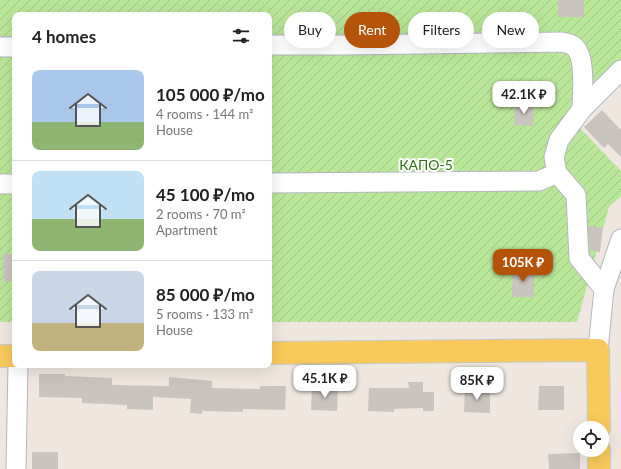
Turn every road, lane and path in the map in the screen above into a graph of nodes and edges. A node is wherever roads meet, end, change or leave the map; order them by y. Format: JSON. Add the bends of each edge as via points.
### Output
{"nodes":[{"id":1,"x":272,"y":45,"type":"edge"},
{"id":2,"x":0,"y":47,"type":"edge"},
{"id":3,"x":12,"y":47,"type":"edge"},
{"id":4,"x":621,"y":70,"type":"edge"},
{"id":5,"x":582,"y":110,"type":"junction"},
{"id":6,"x":557,"y":173,"type":"junction"},
{"id":7,"x":272,"y":183,"type":"edge"},
{"id":8,"x":0,"y":184,"type":"edge"},
{"id":9,"x":12,"y":184,"type":"edge"},
{"id":10,"x":621,"y":239,"type":"edge"},
{"id":11,"x":604,"y":289,"type":"junction"},
{"id":12,"x":598,"y":350,"type":"junction"},
{"id":13,"x":272,"y":353,"type":"edge"},
{"id":14,"x":0,"y":356,"type":"edge"},
{"id":15,"x":12,"y":356,"type":"edge"},
{"id":16,"x":18,"y":368,"type":"edge"},
{"id":17,"x":599,"y":421,"type":"edge"},
{"id":18,"x":599,"y":457,"type":"edge"},
{"id":19,"x":16,"y":469,"type":"edge"},
{"id":20,"x":599,"y":469,"type":"edge"}],
"edges":[{"from":1,"to":5,"type":"street","via":[[562,42],[573,45],[579,54],[583,76]]},
{"from":2,"to":3,"type":"street"},
{"from":4,"to":5,"type":"street"},
{"from":5,"to":6,"type":"street","via":[[559,140],[554,157]]},
{"from":6,"to":7,"type":"street","via":[[540,181]]},
{"from":6,"to":11,"type":"street","via":[[576,195],[579,258]]},
{"from":8,"to":9,"type":"street"},
{"from":10,"to":11,"type":"street"},
{"from":11,"to":12,"type":"street"},
{"from":12,"to":13,"type":"main road"},
{"from":12,"to":17,"type":"main road"},
{"from":14,"to":15,"type":"main road"},
{"from":16,"to":19,"type":"street"},
{"from":18,"to":20,"type":"main road"}]}
